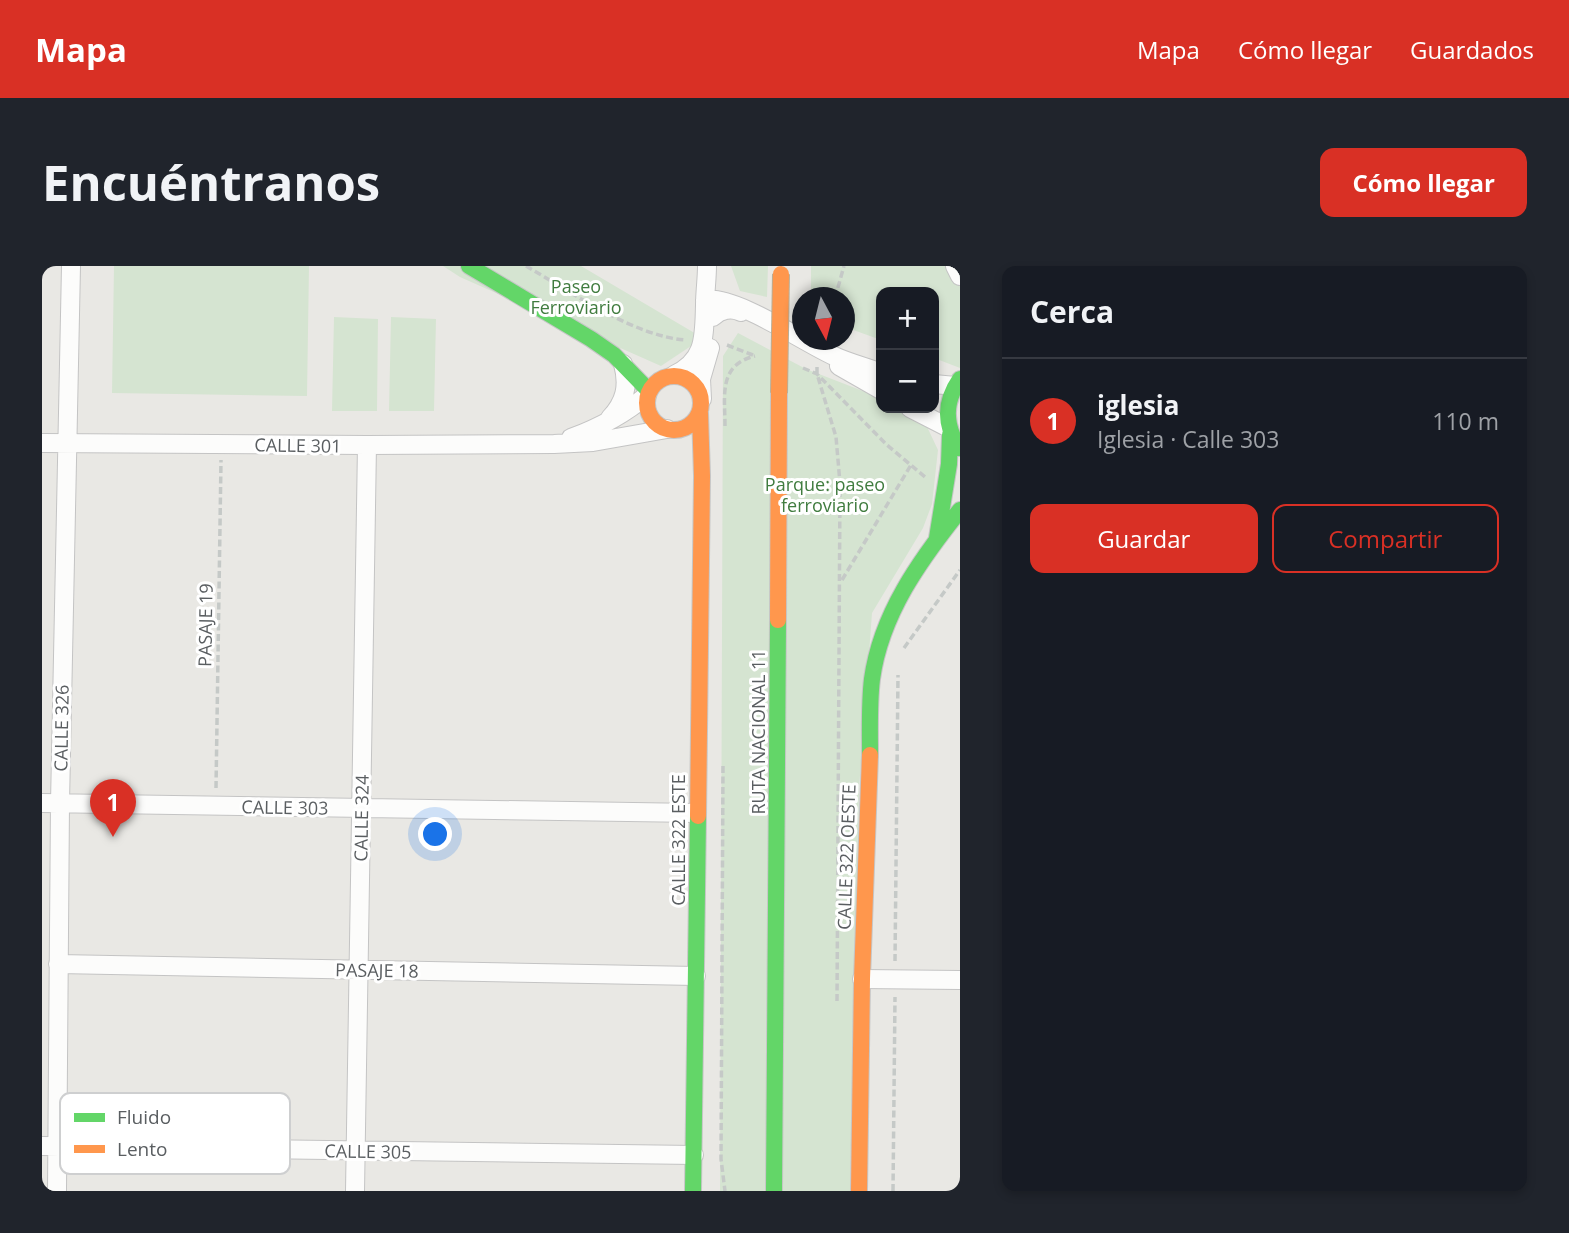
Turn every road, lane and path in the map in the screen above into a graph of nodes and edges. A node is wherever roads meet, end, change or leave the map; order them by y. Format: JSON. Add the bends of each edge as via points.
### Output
{"nodes":[{"id":1,"x":71,"y":266,"type":"edge"},
{"id":2,"x":469,"y":266,"type":"edge"},
{"id":3,"x":526,"y":266,"type":"edge"},
{"id":4,"x":844,"y":266,"type":"edge"},
{"id":5,"x":955,"y":266,"type":"edge"},
{"id":6,"x":781,"y":270,"type":"edge"},
{"id":7,"x":960,"y":276,"type":"edge"},
{"id":8,"x":707,"y":287,"type":"edge"},
{"id":9,"x":838,"y":287,"type":"edge"},
{"id":10,"x":713,"y":317,"type":"junction"},
{"id":11,"x":707,"y":342,"type":"junction"},
{"id":12,"x":818,"y":353,"type":"junction"},
{"id":13,"x":754,"y":355,"type":"dead end"},
{"id":14,"x":619,"y":360,"type":"junction"},
{"id":15,"x":876,"y":371,"type":"edge"},
{"id":16,"x":670,"y":376,"type":"junction"},
{"id":17,"x":957,"y":383,"type":"edge"},
{"id":18,"x":939,"y":384,"type":"edge"},
{"id":19,"x":876,"y":387,"type":"edge"},
{"id":20,"x":648,"y":393,"type":"junction"},
{"id":21,"x":701,"y":406,"type":"junction"},
{"id":22,"x":917,"y":413,"type":"edge"},
{"id":23,"x":605,"y":424,"type":"junction"},
{"id":24,"x":671,"y":430,"type":"junction"},
{"id":25,"x":953,"y":437,"type":"edge"},
{"id":26,"x":42,"y":443,"type":"edge"},
{"id":27,"x":67,"y":443,"type":"junction"},
{"id":28,"x":222,"y":444,"type":"junction"},
{"id":29,"x":554,"y":444,"type":"junction"},
{"id":30,"x":367,"y":445,"type":"junction"},
{"id":31,"x":911,"y":465,"type":"dead end"},
{"id":32,"x":702,"y":488,"type":"junction"},
{"id":33,"x":960,"y":510,"type":"edge"},
{"id":34,"x":937,"y":539,"type":"junction"},
{"id":35,"x":960,"y":570,"type":"edge"},
{"id":36,"x":841,"y":582,"type":"junction"},
{"id":37,"x":901,"y":652,"type":"dead end"},
{"id":38,"x":898,"y":667,"type":"dead end"},
{"id":39,"x":51,"y":803,"type":"edge"},
{"id":40,"x":216,"y":806,"type":"junction"},
{"id":41,"x":361,"y":808,"type":"junction"},
{"id":42,"x":696,"y":813,"type":"junction"},
{"id":43,"x":58,"y":964,"type":"junction"},
{"id":44,"x":358,"y":969,"type":"junction"},
{"id":45,"x":696,"y":976,"type":"junction"},
{"id":46,"x":862,"y":979,"type":"junction"},
{"id":47,"x":895,"y":979,"type":"junction"},
{"id":48,"x":960,"y":980,"type":"edge"},
{"id":49,"x":837,"y":1013,"type":"dead end"},
{"id":50,"x":49,"y":1146,"type":"edge"},
{"id":51,"x":290,"y":1150,"type":"edge"},
{"id":52,"x":355,"y":1151,"type":"junction"},
{"id":53,"x":694,"y":1155,"type":"junction"},
{"id":54,"x":57,"y":1191,"type":"edge"},
{"id":55,"x":355,"y":1191,"type":"edge"},
{"id":56,"x":693,"y":1191,"type":"edge"},
{"id":57,"x":774,"y":1191,"type":"edge"},
{"id":58,"x":859,"y":1191,"type":"edge"},
{"id":59,"x":893,"y":1191,"type":"edge"}],
"edges":[{"from":1,"to":27,"type":"street","name":"CALLE 326"},
{"from":2,"to":14,"type":"main road"},
{"from":3,"to":11,"type":"path","via":[[620,319],[673,339]]},
{"from":4,"to":9,"type":"path"},
{"from":5,"to":7,"type":"street"},
{"from":6,"to":57,"type":"main road","name":"RUTA NACIONAL 11","bridge":true},
{"from":8,"to":10,"type":"street"},
{"from":8,"to":11,"type":"street"},
{"from":8,"to":15,"type":"street","via":[[837,358]]},
{"from":10,"to":11,"type":"street"},
{"from":10,"to":12,"type":"street","via":[[736,310]]},
{"from":11,"to":13,"type":"path"},
{"from":11,"to":16,"type":"street","via":[[685,370]]},
{"from":11,"to":21,"type":"street"},
{"from":12,"to":19,"type":"street"},
{"from":12,"to":36,"type":"path","via":[[817,374],[836,437]]},
{"from":14,"to":16,"type":"main road"},
{"from":14,"to":20,"type":"main road"},
{"from":14,"to":23,"type":"street","via":[[627,378],[625,393]]},
{"from":16,"to":20,"type":"main road","via":[[653,384]]},
{"from":16,"to":21,"type":"main road","via":[[690,379]]},
{"from":17,"to":18,"type":"street"},
{"from":17,"to":25,"type":"main road","name":"CALLE 322 OESTE","via":[[946,413]]},
{"from":20,"to":23,"type":"street","name":"CALLE 301"},
{"from":20,"to":24,"type":"main road","via":[[652,420]]},
{"from":21,"to":24,"type":"main road","via":[[690,425]]},
{"from":21,"to":32,"type":"main road","name":"CALLE 322 ESTE"},
{"from":22,"to":25,"type":"street"},
{"from":23,"to":29,"type":"street","name":"CALLE 301"},
{"from":24,"to":29,"type":"street","name":"CALLE 301"},
{"from":24,"to":32,"type":"main road","name":"CALLE 322 ESTE","via":[[687,445]]},
{"from":25,"to":34,"type":"main road","name":"CALLE 322 OESTE"},
{"from":26,"to":27,"type":"street","name":"CALLE 301"},
{"from":27,"to":28,"type":"street","name":"CALLE 301"},
{"from":27,"to":39,"type":"street","name":"CALLE 326"},
{"from":28,"to":30,"type":"street","name":"CALLE 301"},
{"from":28,"to":40,"type":"path","name":"PASAJE 19"},
{"from":29,"to":30,"type":"street","name":"CALLE 301"},
{"from":30,"to":41,"type":"street","name":"CALLE 324"},
{"from":31,"to":36,"type":"path"},
{"from":32,"to":42,"type":"main road","name":"CALLE 322 ESTE"},
{"from":33,"to":34,"type":"main road","name":"CALLE 322 OESTE"},
{"from":34,"to":46,"type":"main road","name":"CALLE 322 OESTE","via":[[890,617],[872,680]]},
{"from":35,"to":37,"type":"path"},
{"from":36,"to":49,"type":"path"},
{"from":38,"to":47,"type":"path"},
{"from":39,"to":40,"type":"street","name":"CALLE 303"},
{"from":39,"to":43,"type":"street","name":"CALLE 326"},
{"from":40,"to":41,"type":"street","name":"CALLE 303"},
{"from":41,"to":42,"type":"street","name":"CALLE 303"},
{"from":41,"to":44,"type":"street","name":"CALLE 324"},
{"from":42,"to":45,"type":"main road","name":"CALLE 322 ESTE"},
{"from":43,"to":44,"type":"street","name":"PASAJE 18"},
{"from":43,"to":50,"type":"street","name":"CALLE 326"},
{"from":44,"to":45,"type":"street","name":"PASAJE 18"},
{"from":44,"to":52,"type":"street","name":"CALLE 324"},
{"from":45,"to":53,"type":"main road","name":"CALLE 322 ESTE"},
{"from":46,"to":47,"type":"street"},
{"from":46,"to":58,"type":"main road","name":"CALLE 322 OESTE"},
{"from":47,"to":48,"type":"street"},
{"from":47,"to":59,"type":"path"},
{"from":50,"to":54,"type":"street","name":"CALLE 326"},
{"from":51,"to":52,"type":"street","name":"CALLE 305"},
{"from":52,"to":53,"type":"street","name":"CALLE 305"},
{"from":52,"to":55,"type":"street","name":"CALLE 324"},
{"from":53,"to":56,"type":"main road","name":"CALLE 322 ESTE"}]}
